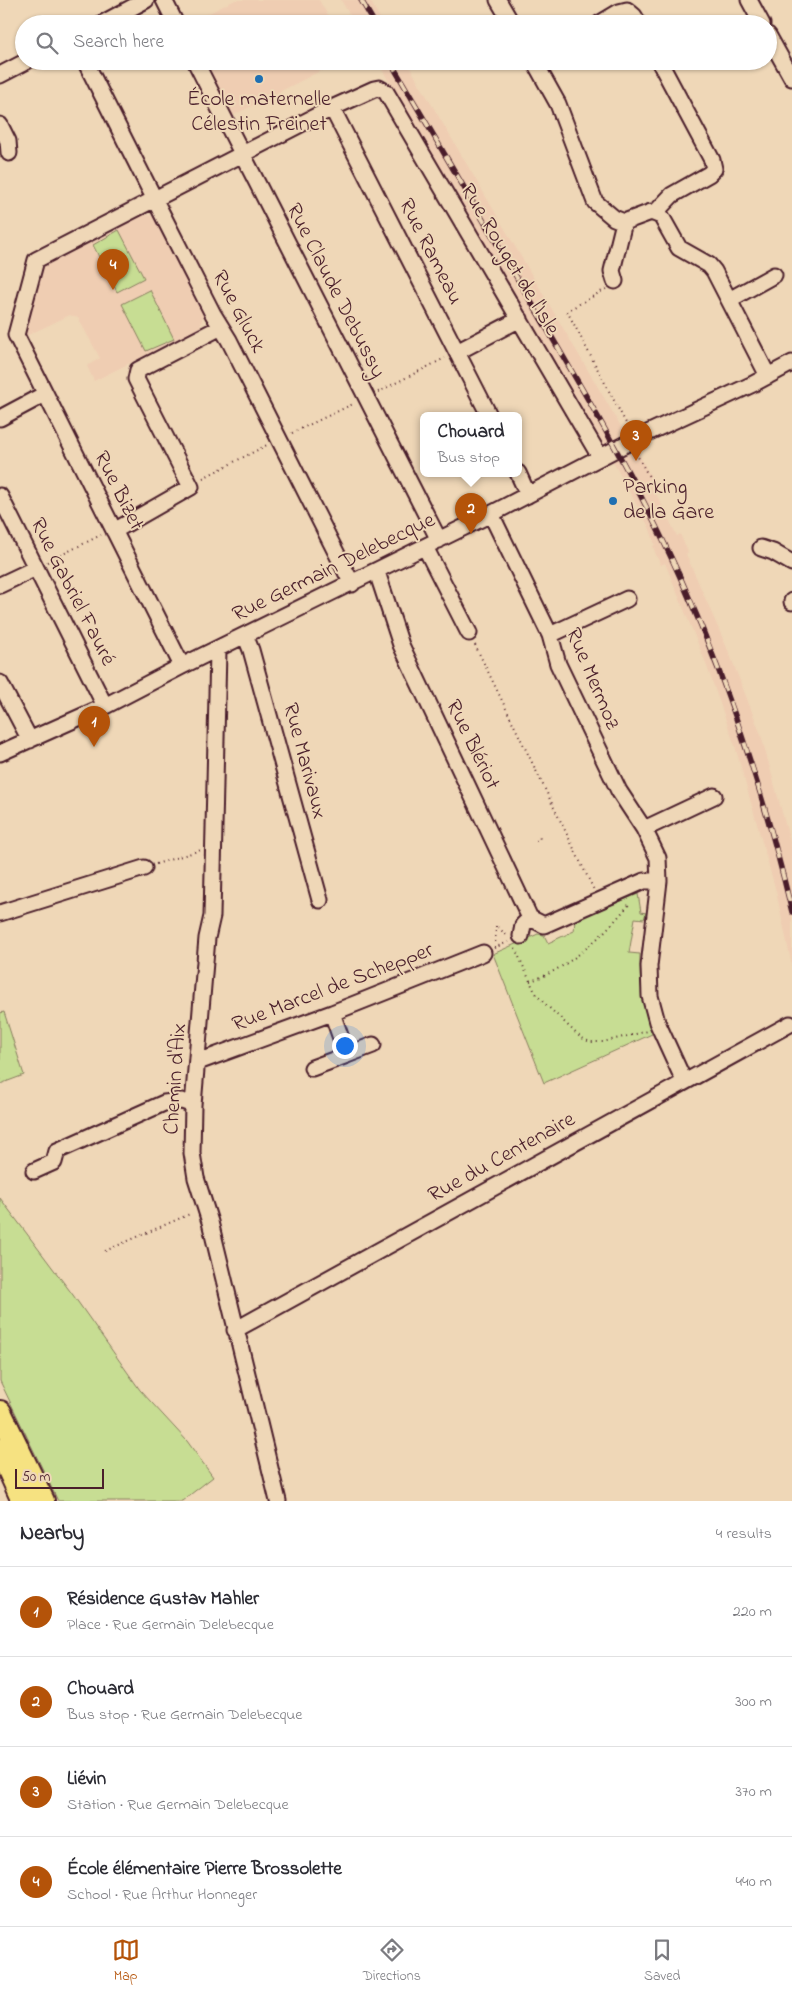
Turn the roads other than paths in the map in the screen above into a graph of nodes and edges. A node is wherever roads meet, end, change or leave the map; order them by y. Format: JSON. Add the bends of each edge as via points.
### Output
{"nodes":[{"id":1,"x":146,"y":0,"type":"edge"},
{"id":2,"x":164,"y":0,"type":"edge"},
{"id":3,"x":498,"y":0,"type":"edge"},
{"id":4,"x":749,"y":0,"type":"edge"},
{"id":5,"x":630,"y":5,"type":"edge"},
{"id":6,"x":118,"y":15,"type":"edge"},
{"id":7,"x":172,"y":15,"type":"edge"},
{"id":8,"x":507,"y":15,"type":"edge"},
{"id":9,"x":614,"y":15,"type":"edge"},
{"id":10,"x":757,"y":15,"type":"edge"},
{"id":11,"x":777,"y":47,"type":"edge"},
{"id":12,"x":788,"y":62,"type":"edge"},
{"id":13,"x":15,"y":68,"type":"edge"},
{"id":14,"x":90,"y":70,"type":"edge"},
{"id":15,"x":199,"y":70,"type":"edge"},
{"id":16,"x":539,"y":70,"type":"edge"},
{"id":17,"x":664,"y":70,"type":"edge"},
{"id":18,"x":0,"y":75,"type":"edge"},
{"id":19,"x":792,"y":78,"type":"edge"},
{"id":20,"x":332,"y":108,"type":"junction"},
{"id":21,"x":0,"y":125,"type":"edge"},
{"id":22,"x":9,"y":153,"type":"dead end"},
{"id":23,"x":241,"y":155,"type":"junction"},
{"id":24,"x":154,"y":199,"type":"junction"},
{"id":25,"x":655,"y":213,"type":"junction"},
{"id":26,"x":624,"y":222,"type":"junction"},
{"id":27,"x":774,"y":275,"type":"dead end"},
{"id":28,"x":615,"y":281,"type":"road end"},
{"id":29,"x":729,"y":300,"type":"junction"},
{"id":30,"x":520,"y":320,"type":"junction"},
{"id":31,"x":221,"y":327,"type":"junction"},
{"id":32,"x":457,"y":352,"type":"junction"},
{"id":33,"x":792,"y":365,"type":"edge"},
{"id":34,"x":768,"y":376,"type":"junction"},
{"id":35,"x":45,"y":394,"type":"junction"},
{"id":36,"x":487,"y":412,"type":"edge"},
{"id":37,"x":0,"y":418,"type":"edge"},
{"id":38,"x":600,"y":457,"type":"junction"},
{"id":39,"x":520,"y":477,"type":"edge"},
{"id":40,"x":528,"y":495,"type":"junction"},
{"id":41,"x":0,"y":496,"type":"edge"},
{"id":42,"x":491,"y":514,"type":"junction"},
{"id":43,"x":114,"y":530,"type":"junction"},
{"id":44,"x":439,"y":540,"type":"junction"},
{"id":45,"x":425,"y":547,"type":"junction"},
{"id":46,"x":761,"y":548,"type":"dead end"},
{"id":47,"x":792,"y":563,"type":"edge"},
{"id":48,"x":36,"y":568,"type":"junction"},
{"id":49,"x":377,"y":572,"type":"junction"},
{"id":50,"x":352,"y":584,"type":"junction"},
{"id":51,"x":0,"y":585,"type":"edge"},
{"id":52,"x":627,"y":599,"type":"dead end"},
{"id":53,"x":469,"y":633,"type":"road end"},
{"id":54,"x":246,"y":635,"type":"junction"},
{"id":55,"x":550,"y":635,"type":"junction"},
{"id":56,"x":218,"y":650,"type":"junction"},
{"id":57,"x":182,"y":666,"type":"junction"},
{"id":58,"x":0,"y":683,"type":"edge"},
{"id":59,"x":105,"y":706,"type":"junction"},
{"id":60,"x":30,"y":740,"type":"junction"},
{"id":61,"x":0,"y":753,"type":"edge"},
{"id":62,"x":714,"y":796,"type":"dead end"},
{"id":63,"x":644,"y":829,"type":"junction"},
{"id":64,"x":144,"y":868,"type":"road end"},
{"id":65,"x":659,"y":881,"type":"junction"},
{"id":66,"x":320,"y":900,"type":"dead end"},
{"id":67,"x":0,"y":913,"type":"edge"},
{"id":68,"x":530,"y":918,"type":"junction"},
{"id":69,"x":516,"y":938,"type":"road end"},
{"id":70,"x":489,"y":950,"type":"road end"},
{"id":71,"x":332,"y":1013,"type":"junction"},
{"id":72,"x":790,"y":1024,"type":"dead end"},
{"id":73,"x":373,"y":1045,"type":"dead end"},
{"id":74,"x":347,"y":1054,"type":"junction"},
{"id":75,"x":198,"y":1062,"type":"junction"},
{"id":76,"x":312,"y":1068,"type":"dead end"},
{"id":77,"x":684,"y":1081,"type":"junction"},
{"id":78,"x":193,"y":1105,"type":"junction"},
{"id":79,"x":34,"y":1172,"type":"dead end"},
{"id":80,"x":235,"y":1330,"type":"junction"},
{"id":81,"x":0,"y":1412,"type":"edge"},
{"id":82,"x":0,"y":1450,"type":"edge"},
{"id":83,"x":23,"y":1501,"type":"edge"},
{"id":84,"x":43,"y":1501,"type":"edge"},
{"id":85,"x":278,"y":1501,"type":"edge"}],
"edges":[{"from":1,"to":6,"type":"street"},
{"from":2,"to":7,"type":"street"},
{"from":3,"to":8,"type":"street"},
{"from":4,"to":10,"type":"street"},
{"from":5,"to":9,"type":"street"},
{"from":11,"to":12,"type":"street"},
{"from":12,"to":19,"type":"street"},
{"from":13,"to":18,"type":"street"},
{"from":14,"to":24,"type":"street","name":"Rue Gluck"},
{"from":15,"to":23,"type":"street","name":"Rue Claude Debussy"},
{"from":16,"to":26,"type":"street","via":[[558,104],[595,202]]},
{"from":17,"to":25,"type":"street","via":[[714,168],[672,195]]},
{"from":20,"to":23,"type":"street"},
{"from":20,"to":30,"type":"street","name":"Rue Rouget de l'Isle","via":[[379,88],[386,92]]},
{"from":20,"to":32,"type":"street","name":"Rue Rameau"},
{"from":21,"to":22,"type":"street","via":[[8,141]]},
{"from":23,"to":24,"type":"street"},
{"from":23,"to":44,"type":"street","name":"Rue Claude Debussy"},
{"from":24,"to":31,"type":"street","name":"Rue Gluck"},
{"from":24,"to":35,"type":"street","name":"Rue Bizet","via":[[36,260],[16,335]]},
{"from":25,"to":26,"type":"street"},
{"from":25,"to":29,"type":"street","via":[[662,216],[679,248],[709,265]]},
{"from":26,"to":28,"type":"street","via":[[612,271]]},
{"from":27,"to":29,"type":"street"},
{"from":29,"to":34,"type":"street"},
{"from":30,"to":32,"type":"street"},
{"from":30,"to":38,"type":"street","name":"Rue Rouget de l'Isle"},
{"from":31,"to":43,"type":"street","via":[[138,370],[136,379],[191,487]]},
{"from":31,"to":50,"type":"street","name":"Rue Gluck"},
{"from":32,"to":36,"type":"street","name":"Rue Rameau"},
{"from":33,"to":34,"type":"street","name":"Rue Germain Delebecque"},
{"from":34,"to":38,"type":"street","name":"Rue Germain Delebecque"},
{"from":35,"to":37,"type":"street"},
{"from":35,"to":43,"type":"street","name":"Rue Bizet"},
{"from":38,"to":40,"type":"street","name":"Rue Germain Delebecque"},
{"from":39,"to":40,"type":"street"},
{"from":40,"to":42,"type":"street","name":"Rue Germain Delebecque"},
{"from":41,"to":48,"type":"street","name":"Rue Gabriel Fauré"},
{"from":42,"to":44,"type":"street","name":"Rue Germain Delebecque"},
{"from":42,"to":55,"type":"street","name":"Rue Mermoz"},
{"from":43,"to":57,"type":"street","name":"Rue Bizet"},
{"from":44,"to":45,"type":"street","name":"Rue Germain Delebecque"},
{"from":45,"to":49,"type":"street","name":"Rue Germain Delebecque"},
{"from":45,"to":53,"type":"street"},
{"from":46,"to":47,"type":"street"},
{"from":48,"to":51,"type":"street"},
{"from":48,"to":59,"type":"street","name":"Rue Gabriel Fauré"},
{"from":49,"to":50,"type":"street","name":"Rue Germain Delebecque"},
{"from":49,"to":68,"type":"street","name":"Rue Blériot","via":[[401,645]]},
{"from":50,"to":54,"type":"street","name":"Rue Germain Delebecque"},
{"from":52,"to":55,"type":"street"},
{"from":54,"to":56,"type":"street","name":"Rue Germain Delebecque"},
{"from":54,"to":66,"type":"street","name":"Rue Marivaux"},
{"from":55,"to":63,"type":"street","name":"Rue Mermoz","via":[[558,664],[619,791]]},
{"from":56,"to":57,"type":"street","name":"Rue Germain Delebecque"},
{"from":56,"to":75,"type":"street","name":"Chemin d'Aix","via":[[212,916],[207,938]]},
{"from":57,"to":59,"type":"street","name":"Rue Germain Delebecque"},
{"from":58,"to":60,"type":"street"},
{"from":59,"to":60,"type":"street","name":"Rue Germain Delebecque"},
{"from":60,"to":61,"type":"street","name":"Rue Germain Delebecque"},
{"from":62,"to":63,"type":"street"},
{"from":63,"to":65,"type":"street","name":"Rue Mermoz","via":[[658,858]]},
{"from":64,"to":67,"type":"street"},
{"from":65,"to":68,"type":"street","via":[[644,881],[544,925]]},
{"from":65,"to":77,"type":"street","via":[[649,966],[650,996]]},
{"from":68,"to":69,"type":"street"},
{"from":70,"to":71,"type":"street","name":"Rue Marcel de Schepper"},
{"from":71,"to":74,"type":"street"},
{"from":71,"to":75,"type":"street","name":"Rue Marcel de Schepper"},
{"from":72,"to":77,"type":"street","name":"Rue du Centenaire"},
{"from":73,"to":74,"type":"street"},
{"from":74,"to":76,"type":"street"},
{"from":75,"to":78,"type":"street","name":"Chemin d'Aix"},
{"from":77,"to":80,"type":"street","name":"Rue du Centenaire"},
{"from":78,"to":79,"type":"street","via":[[182,1101],[164,1103],[57,1151],[54,1162]]},
{"from":78,"to":80,"type":"street","name":"Chemin d'Aix","via":[[192,1153],[196,1178]]},
{"from":80,"to":85,"type":"street","name":"Chemin d'Aix"},
{"from":81,"to":84,"type":"highway"},
{"from":82,"to":83,"type":"highway"}]}
